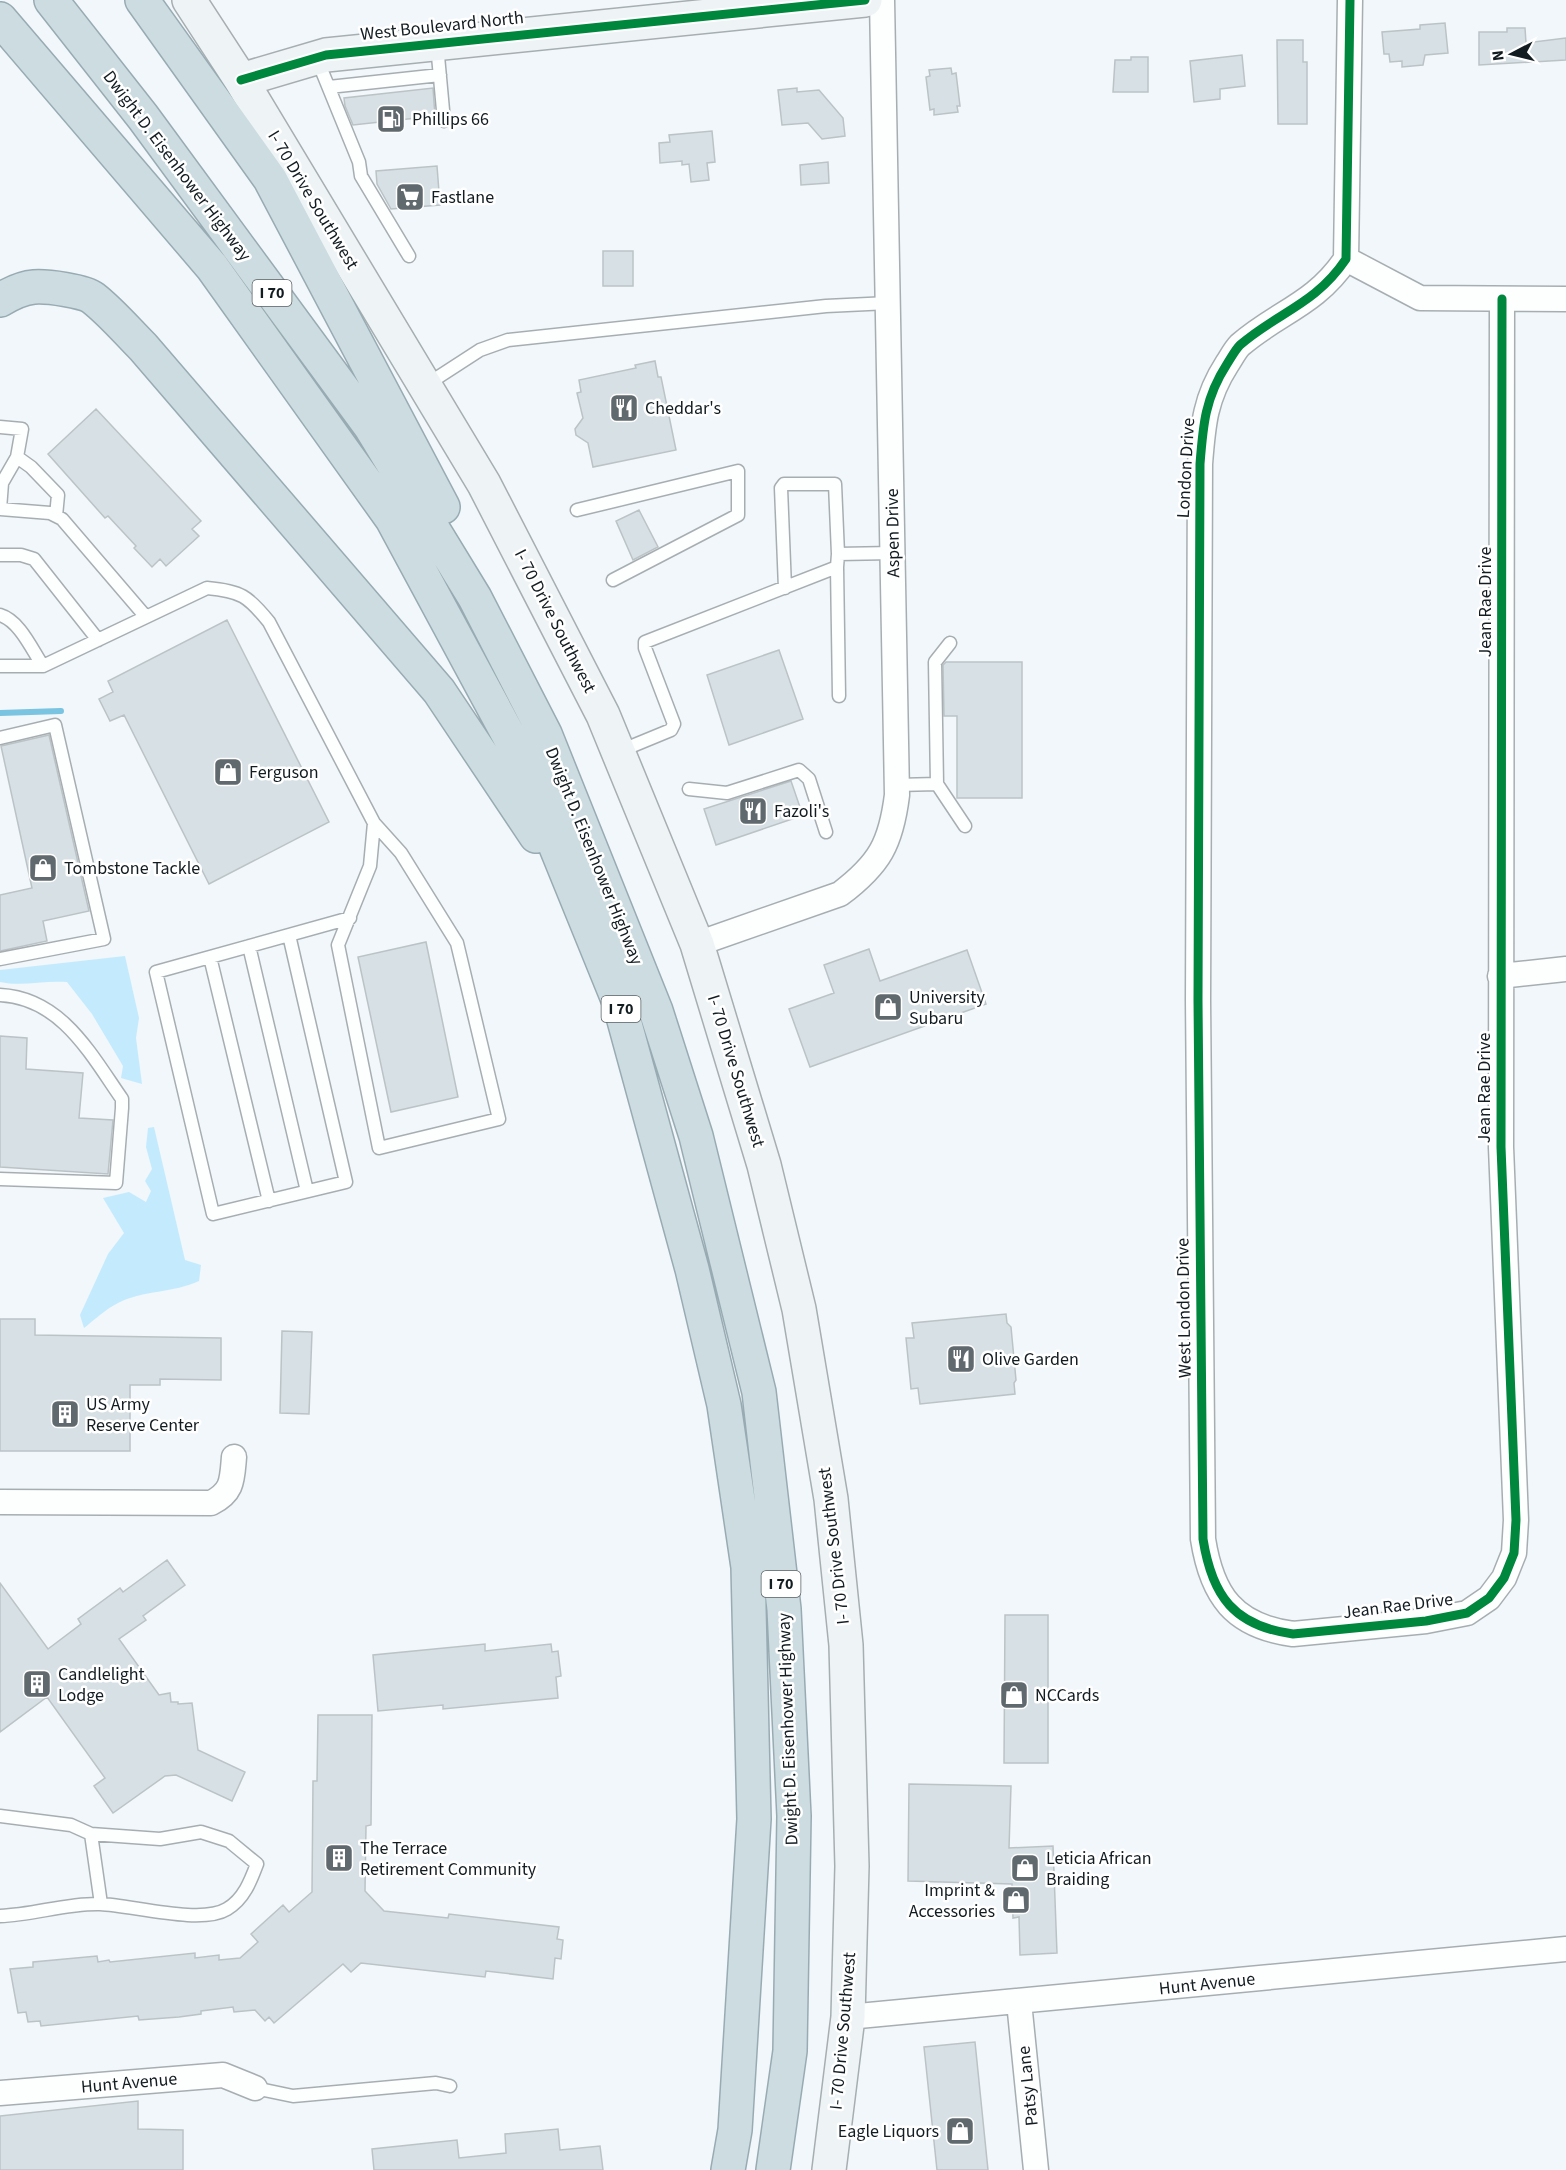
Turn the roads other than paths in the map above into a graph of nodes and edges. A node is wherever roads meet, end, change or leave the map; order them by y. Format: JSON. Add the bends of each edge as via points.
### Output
{"nodes":[{"id":1,"x":51,"y":0,"type":"edge"},
{"id":2,"x":142,"y":0,"type":"edge"},
{"id":3,"x":189,"y":0,"type":"edge"},
{"id":4,"x":865,"y":0,"type":"edge"},
{"id":5,"x":882,"y":0,"type":"edge"},
{"id":6,"x":1350,"y":0,"type":"edge"},
{"id":7,"x":0,"y":19,"type":"edge"},
{"id":8,"x":438,"y":59,"type":"junction"},
{"id":9,"x":323,"y":72,"type":"junction"},
{"id":10,"x":241,"y":80,"type":"junction"},
{"id":11,"x":444,"y":121,"type":"dead end"},
{"id":12,"x":409,"y":256,"type":"dead end"},
{"id":13,"x":1346,"y":259,"type":"junction"},
{"id":14,"x":1502,"y":299,"type":"junction"},
{"id":15,"x":1566,"y":299,"type":"edge"},
{"id":16,"x":0,"y":300,"type":"edge"},
{"id":17,"x":889,"y":303,"type":"junction"},
{"id":18,"x":425,"y":386,"type":"junction"},
{"id":19,"x":0,"y":427,"type":"edge"},
{"id":20,"x":16,"y":457,"type":"junction"},
{"id":21,"x":0,"y":509,"type":"edge"},
{"id":22,"x":577,"y":510,"type":"dead end"},
{"id":23,"x":56,"y":516,"type":"junction"},
{"id":24,"x":893,"y":553,"type":"junction"},
{"id":25,"x":838,"y":554,"type":"junction"},
{"id":26,"x":0,"y":555,"type":"edge"},
{"id":27,"x":837,"y":567,"type":"junction"},
{"id":28,"x":613,"y":580,"type":"dead end"},
{"id":29,"x":785,"y":588,"type":"junction"},
{"id":30,"x":475,"y":598,"type":"junction"},
{"id":31,"x":0,"y":615,"type":"edge"},
{"id":32,"x":147,"y":617,"type":"junction"},
{"id":33,"x":98,"y":640,"type":"junction"},
{"id":34,"x":950,"y":643,"type":"dead end"},
{"id":35,"x":0,"y":666,"type":"edge"},
{"id":36,"x":43,"y":666,"type":"junction"},
{"id":37,"x":839,"y":696,"type":"dead end"},
{"id":38,"x":0,"y":738,"type":"edge"},
{"id":39,"x":619,"y":751,"type":"junction"},
{"id":40,"x":937,"y":784,"type":"junction"},
{"id":41,"x":897,"y":785,"type":"junction"},
{"id":42,"x":689,"y":789,"type":"dead end"},
{"id":43,"x":374,"y":823,"type":"junction"},
{"id":44,"x":965,"y":826,"type":"dead end"},
{"id":45,"x":826,"y":832,"type":"dead end"},
{"id":46,"x":575,"y":894,"type":"junction"},
{"id":47,"x":350,"y":918,"type":"junction"},
{"id":48,"x":289,"y":935,"type":"junction"},
{"id":49,"x":697,"y":944,"type":"junction"},
{"id":50,"x":249,"y":946,"type":"junction"},
{"id":51,"x":210,"y":957,"type":"junction"},
{"id":52,"x":0,"y":959,"type":"edge"},
{"id":53,"x":1566,"y":969,"type":"edge"},
{"id":54,"x":1500,"y":976,"type":"junction"},
{"id":55,"x":0,"y":995,"type":"edge"},
{"id":56,"x":1198,"y":1000,"type":"joint"},
{"id":57,"x":0,"y":1179,"type":"edge"},
{"id":58,"x":307,"y":1191,"type":"junction"},
{"id":59,"x":269,"y":1201,"type":"junction"},
{"id":60,"x":234,"y":1457,"type":"dead end"},
{"id":61,"x":0,"y":1502,"type":"edge"},
{"id":62,"x":1231,"y":1608,"type":"joint"},
{"id":63,"x":0,"y":1816,"type":"edge"},
{"id":64,"x":91,"y":1834,"type":"junction"},
{"id":65,"x":101,"y":1904,"type":"junction"},
{"id":66,"x":0,"y":1916,"type":"edge"},
{"id":67,"x":1566,"y":1949,"type":"edge"},
{"id":68,"x":1019,"y":2002,"type":"junction"},
{"id":69,"x":848,"y":2017,"type":"junction"},
{"id":70,"x":450,"y":2086,"type":"dead end"},
{"id":71,"x":255,"y":2088,"type":"joint"},
{"id":72,"x":0,"y":2093,"type":"edge"},
{"id":73,"x":728,"y":2170,"type":"edge"},
{"id":74,"x":773,"y":2170,"type":"edge"},
{"id":75,"x":830,"y":2170,"type":"edge"},
{"id":76,"x":1036,"y":2170,"type":"edge"}],
"edges":[{"from":1,"to":30,"type":"highway","name":"Dwight D. Eisenhower Highway","number":"I 70","via":[[143,117],[370,426]]},
{"from":2,"to":30,"type":"highway","via":[[270,179],[467,551]]},
{"from":3,"to":10,"type":"street","name":"I- 70 Drive Southwest"},
{"from":4,"to":8,"type":"street","name":"West Boulevard North"},
{"from":5,"to":17,"type":"street","name":"Aspen Drive"},
{"from":6,"to":13,"type":"street"},
{"from":7,"to":46,"type":"highway","name":"Dwight D. Eisenhower Highway","number":"I 70","via":[[212,267],[392,519],[516,749]]},
{"from":8,"to":9,"type":"street","name":"West Boulevard North"},
{"from":8,"to":11,"type":"lane"},
{"from":9,"to":10,"type":"street","name":"West Boulevard North"},
{"from":9,"to":12,"type":"lane","via":[[361,176]]},
{"from":10,"to":18,"type":"street","name":"I- 70 Drive Southwest"},
{"from":13,"to":14,"type":"street","via":[[1420,298]]},
{"from":13,"to":56,"type":"street","name":"London Drive","via":[[1313,298],[1239,346],[1218,379],[1203,416]]},
{"from":14,"to":15,"type":"street"},
{"from":14,"to":54,"type":"street","name":"Jean Rae Drive"},
{"from":16,"to":46,"type":"highway","via":[[34,287],[91,296],[143,347],[439,691]]},
{"from":17,"to":18,"type":"lane","via":[[826,306],[508,340],[480,350]]},
{"from":17,"to":24,"type":"street","name":"Aspen Drive"},
{"from":18,"to":39,"type":"street","name":"I- 70 Drive Southwest","via":[[484,484]]},
{"from":19,"to":20,"type":"lane","via":[[22,429]]},
{"from":20,"to":21,"type":"lane","via":[[4,476]]},
{"from":20,"to":23,"type":"lane","via":[[58,495]]},
{"from":21,"to":23,"type":"lane"},
{"from":22,"to":28,"type":"lane","via":[[738,471],[738,515]]},
{"from":23,"to":32,"type":"lane"},
{"from":24,"to":25,"type":"lane"},
{"from":24,"to":41,"type":"street","name":"Aspen Drive"},
{"from":25,"to":27,"type":"lane"},
{"from":25,"to":29,"type":"lane","via":[[835,484],[784,484]]},
{"from":26,"to":33,"type":"lane","via":[[34,559]]},
{"from":27,"to":29,"type":"lane"},
{"from":27,"to":37,"type":"lane"},
{"from":29,"to":39,"type":"lane","via":[[645,642],[674,724],[671,730]]},
{"from":30,"to":74,"type":"highway","name":"Dwight D. Eisenhower Highway","number":"I 70","via":[[545,734],[656,1011],[696,1136],[759,1392],[784,1609],[794,1816],[790,2050]]},
{"from":31,"to":36,"type":"lane","via":[[9,618]]},
{"from":32,"to":33,"type":"lane"},
{"from":32,"to":43,"type":"lane","via":[[207,588],[234,590],[252,600],[269,622]]},
{"from":33,"to":36,"type":"lane"},
{"from":34,"to":40,"type":"lane","via":[[935,662]]},
{"from":35,"to":36,"type":"lane"},
{"from":38,"to":52,"type":"lane","via":[[55,725],[104,939]]},
{"from":39,"to":49,"type":"street","name":"I- 70 Drive Southwest"},
{"from":40,"to":41,"type":"lane"},
{"from":40,"to":44,"type":"lane"},
{"from":41,"to":49,"type":"street","name":"Aspen Drive","via":[[892,829],[880,855],[859,880],[840,894]]},
{"from":42,"to":45,"type":"lane","via":[[727,793],[799,770],[809,779]]},
{"from":43,"to":47,"type":"lane","via":[[370,866]]},
{"from":43,"to":47,"type":"lane","via":[[401,853],[457,943],[499,1119],[379,1148],[338,945]]},
{"from":46,"to":73,"type":"highway","name":"Dwight D. Eisenhower Highway","number":"I 70","via":[[619,1002],[692,1269],[724,1405],[748,1566],[754,1819],[735,2130]]},
{"from":47,"to":48,"type":"lane"},
{"from":48,"to":50,"type":"lane"},
{"from":48,"to":58,"type":"lane","via":[[346,1182]]},
{"from":49,"to":69,"type":"street","name":"I- 70 Drive Southwest","via":[[764,1165],[799,1309],[831,1499],[846,1645],[850,1756]]},
{"from":50,"to":51,"type":"lane"},
{"from":50,"to":58,"type":"lane"},
{"from":51,"to":59,"type":"lane"},
{"from":51,"to":59,"type":"lane","via":[[156,972],[213,1214]]},
{"from":53,"to":54,"type":"street"},
{"from":54,"to":62,"type":"street","name":"Jean Rae Drive","via":[[1501,1146],[1516,1520],[1514,1553],[1504,1578],[1489,1599],[1467,1613],[1426,1621],[1293,1635],[1261,1627]]},
{"from":55,"to":57,"type":"lane","via":[[18,996],[53,1012],[71,1028],[122,1099],[116,1183]]},
{"from":56,"to":62,"type":"street","name":"West London Drive","via":[[1203,1539],[1214,1582]]},
{"from":58,"to":59,"type":"lane"},
{"from":60,"to":61,"type":"street","via":[[231,1482],[224,1497],[211,1503]]},
{"from":63,"to":64,"type":"lane","via":[[71,1825]]},
{"from":64,"to":65,"type":"lane"},
{"from":64,"to":65,"type":"lane","via":[[160,1839],[201,1832],[229,1841],[257,1864],[248,1888],[227,1909],[217,1912],[174,1914]]},
{"from":65,"to":66,"type":"lane"},
{"from":67,"to":68,"type":"street","name":"Hunt Avenue"},
{"from":68,"to":69,"type":"street","name":"Hunt Avenue"},
{"from":68,"to":76,"type":"street","name":"Patsy Lane"},
{"from":69,"to":75,"type":"street","name":"I- 70 Drive Southwest"},
{"from":70,"to":71,"type":"lane","via":[[436,2083],[293,2096]]},
{"from":71,"to":72,"type":"street","name":"Hunt Avenue","via":[[224,2075]]}]}
